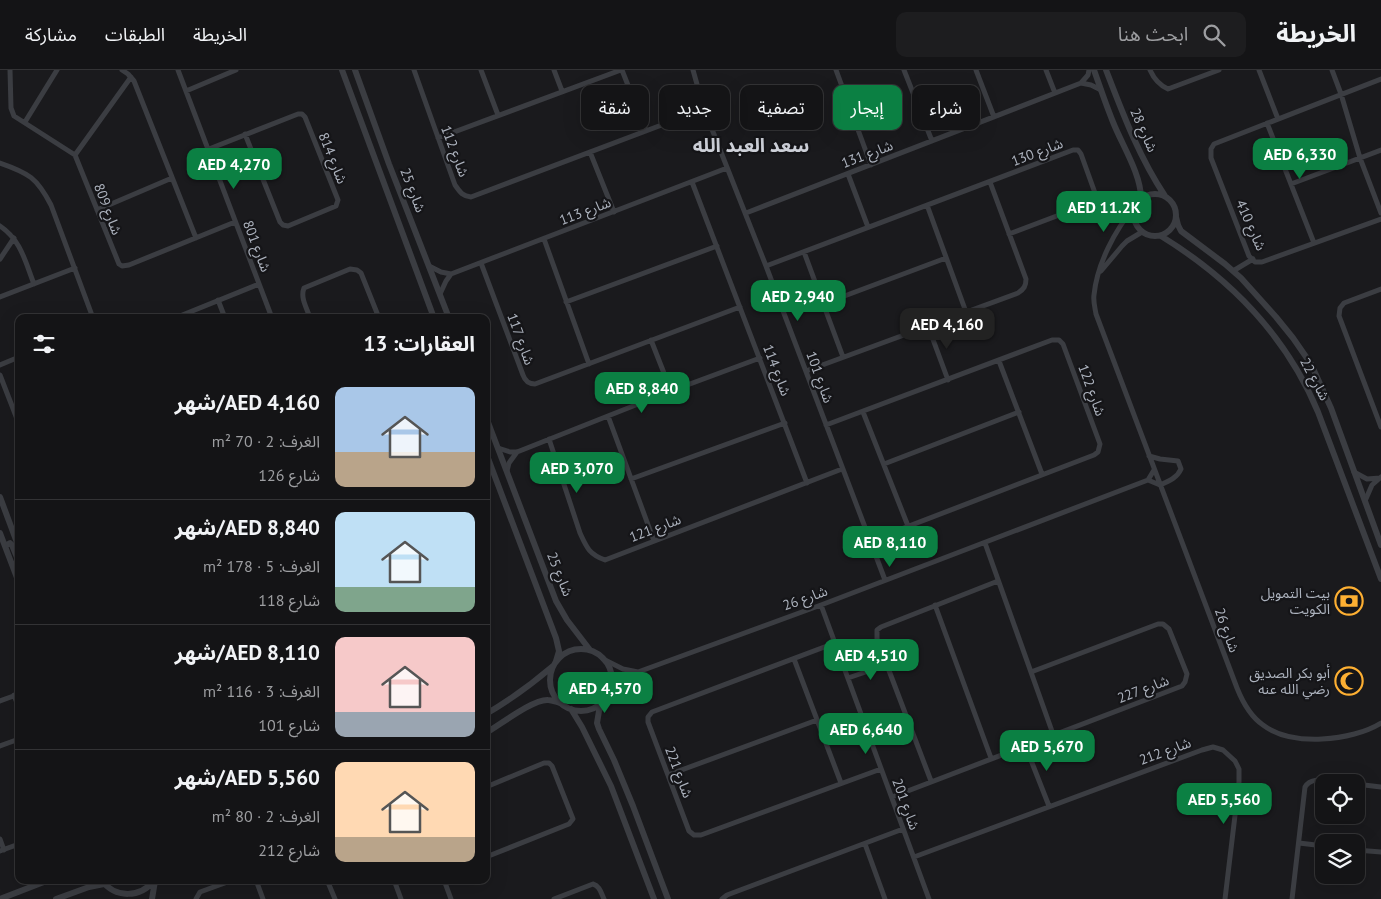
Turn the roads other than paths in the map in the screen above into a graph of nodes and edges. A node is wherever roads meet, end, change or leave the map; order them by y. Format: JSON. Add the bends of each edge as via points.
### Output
{"nodes":[{"id":1,"x":10,"y":70,"type":"edge"},
{"id":2,"x":57,"y":70,"type":"edge"},
{"id":3,"x":122,"y":70,"type":"edge"},
{"id":4,"x":178,"y":70,"type":"edge"},
{"id":5,"x":218,"y":70,"type":"edge"},
{"id":6,"x":236,"y":70,"type":"edge"},
{"id":7,"x":342,"y":70,"type":"edge"},
{"id":8,"x":355,"y":70,"type":"edge"},
{"id":9,"x":414,"y":70,"type":"edge"},
{"id":10,"x":481,"y":70,"type":"edge"},
{"id":11,"x":554,"y":70,"type":"edge"},
{"id":12,"x":622,"y":70,"type":"edge"},
{"id":13,"x":693,"y":70,"type":"edge"},
{"id":14,"x":836,"y":70,"type":"edge"},
{"id":15,"x":904,"y":70,"type":"edge"},
{"id":16,"x":976,"y":70,"type":"edge"},
{"id":17,"x":1046,"y":70,"type":"edge"},
{"id":18,"x":1089,"y":70,"type":"edge"},
{"id":19,"x":1094,"y":70,"type":"edge"},
{"id":20,"x":1106,"y":70,"type":"edge"},
{"id":21,"x":1150,"y":70,"type":"edge"},
{"id":22,"x":1219,"y":70,"type":"edge"},
{"id":23,"x":1259,"y":70,"type":"edge"},
{"id":24,"x":1332,"y":70,"type":"edge"},
{"id":25,"x":220,"y":76,"type":"junction"},
{"id":26,"x":131,"y":77,"type":"junction"},
{"id":27,"x":1381,"y":78,"type":"edge"},
{"id":28,"x":1081,"y":84,"type":"junction"},
{"id":29,"x":697,"y":85,"type":"edge"},
{"id":30,"x":1102,"y":90,"type":"junction"},
{"id":31,"x":186,"y":91,"type":"junction"},
{"id":32,"x":562,"y":91,"type":"junction"},
{"id":33,"x":1055,"y":93,"type":"junction"},
{"id":34,"x":1341,"y":94,"type":"junction"},
{"id":35,"x":498,"y":115,"type":"junction"},
{"id":36,"x":994,"y":117,"type":"junction"},
{"id":37,"x":1278,"y":119,"type":"junction"},
{"id":38,"x":25,"y":122,"type":"junction"},
{"id":39,"x":1267,"y":123,"type":"junction"},
{"id":40,"x":659,"y":127,"type":"edge"},
{"id":41,"x":712,"y":130,"type":"edge"},
{"id":42,"x":646,"y":132,"type":"junction"},
{"id":43,"x":244,"y":134,"type":"junction"},
{"id":44,"x":438,"y":138,"type":"junction"},
{"id":45,"x":932,"y":141,"type":"junction"},
{"id":46,"x":209,"y":149,"type":"junction"},
{"id":47,"x":1381,"y":150,"type":"edge"},
{"id":48,"x":590,"y":152,"type":"junction"},
{"id":49,"x":75,"y":155,"type":"junction"},
{"id":50,"x":1360,"y":158,"type":"junction"},
{"id":51,"x":0,"y":163,"type":"edge"},
{"id":52,"x":871,"y":165,"type":"junction"},
{"id":53,"x":727,"y":168,"type":"junction"},
{"id":54,"x":848,"y":174,"type":"junction"},
{"id":55,"x":172,"y":178,"type":"junction"},
{"id":56,"x":692,"y":182,"type":"junction"},
{"id":57,"x":990,"y":182,"type":"junction"},
{"id":58,"x":1291,"y":184,"type":"junction"},
{"id":59,"x":1165,"y":196,"type":"junction"},
{"id":60,"x":1141,"y":198,"type":"junction"},
{"id":61,"x":927,"y":205,"type":"junction"},
{"id":62,"x":1135,"y":206,"type":"junction"},
{"id":63,"x":97,"y":210,"type":"junction"},
{"id":64,"x":408,"y":212,"type":"junction"},
{"id":65,"x":614,"y":212,"type":"junction"},
{"id":66,"x":746,"y":213,"type":"junction"},
{"id":67,"x":1381,"y":213,"type":"edge"},
{"id":68,"x":396,"y":216,"type":"junction"},
{"id":69,"x":1176,"y":217,"type":"junction"},
{"id":70,"x":1381,"y":219,"type":"edge"},
{"id":71,"x":235,"y":222,"type":"junction"},
{"id":72,"x":0,"y":226,"type":"edge"},
{"id":73,"x":868,"y":227,"type":"junction"},
{"id":74,"x":1142,"y":232,"type":"junction"},
{"id":75,"x":1009,"y":234,"type":"junction"},
{"id":76,"x":1160,"y":236,"type":"junction"},
{"id":77,"x":14,"y":238,"type":"junction"},
{"id":78,"x":196,"y":238,"type":"junction"},
{"id":79,"x":544,"y":240,"type":"junction"},
{"id":80,"x":1314,"y":243,"type":"junction"},
{"id":81,"x":717,"y":246,"type":"junction"},
{"id":82,"x":804,"y":252,"type":"junction"},
{"id":83,"x":946,"y":258,"type":"junction"},
{"id":84,"x":0,"y":259,"type":"edge"},
{"id":85,"x":1253,"y":259,"type":"junction"},
{"id":86,"x":481,"y":263,"type":"junction"},
{"id":87,"x":429,"y":266,"type":"junction"},
{"id":88,"x":766,"y":266,"type":"junction"},
{"id":89,"x":74,"y":268,"type":"junction"},
{"id":90,"x":1233,"y":271,"type":"junction"},
{"id":91,"x":451,"y":274,"type":"junction"},
{"id":92,"x":1098,"y":275,"type":"junction"},
{"id":93,"x":34,"y":284,"type":"junction"},
{"id":94,"x":259,"y":284,"type":"junction"},
{"id":95,"x":1381,"y":290,"type":"edge"},
{"id":96,"x":440,"y":294,"type":"junction"},
{"id":97,"x":0,"y":297,"type":"edge"},
{"id":98,"x":218,"y":300,"type":"junction"},
{"id":99,"x":566,"y":302,"type":"junction"},
{"id":100,"x":823,"y":304,"type":"junction"},
{"id":101,"x":740,"y":307,"type":"junction"},
{"id":102,"x":966,"y":312,"type":"junction"},
{"id":103,"x":91,"y":314,"type":"edge"},
{"id":104,"x":184,"y":314,"type":"edge"},
{"id":105,"x":223,"y":314,"type":"edge"},
{"id":106,"x":270,"y":314,"type":"edge"},
{"id":107,"x":309,"y":314,"type":"edge"},
{"id":108,"x":377,"y":314,"type":"edge"},
{"id":109,"x":433,"y":314,"type":"edge"},
{"id":110,"x":448,"y":314,"type":"edge"},
{"id":111,"x":928,"y":326,"type":"junction"},
{"id":112,"x":651,"y":340,"type":"junction"},
{"id":113,"x":843,"y":357,"type":"junction"},
{"id":114,"x":760,"y":358,"type":"junction"},
{"id":115,"x":15,"y":359,"type":"edge"},
{"id":116,"x":999,"y":361,"type":"junction"},
{"id":117,"x":589,"y":364,"type":"junction"},
{"id":118,"x":0,"y":365,"type":"edge"},
{"id":119,"x":806,"y":371,"type":"junction"},
{"id":120,"x":0,"y":375,"type":"edge"},
{"id":121,"x":948,"y":380,"type":"junction"},
{"id":122,"x":672,"y":391,"type":"junction"},
{"id":123,"x":864,"y":412,"type":"junction"},
{"id":124,"x":1019,"y":412,"type":"junction"},
{"id":125,"x":15,"y":414,"type":"edge"},
{"id":126,"x":608,"y":416,"type":"junction"},
{"id":127,"x":784,"y":423,"type":"junction"},
{"id":128,"x":826,"y":425,"type":"junction"},
{"id":129,"x":490,"y":427,"type":"edge"},
{"id":130,"x":1381,"y":427,"type":"edge"},
{"id":131,"x":549,"y":439,"type":"junction"},
{"id":132,"x":498,"y":448,"type":"junction"},
{"id":133,"x":517,"y":452,"type":"junction"},
{"id":134,"x":1149,"y":456,"type":"junction"},
{"id":135,"x":490,"y":464,"type":"edge"},
{"id":136,"x":884,"y":464,"type":"junction"},
{"id":137,"x":842,"y":469,"type":"junction"},
{"id":138,"x":1154,"y":470,"type":"junction"},
{"id":139,"x":507,"y":472,"type":"junction"},
{"id":140,"x":1354,"y":472,"type":"junction"},
{"id":141,"x":1042,"y":474,"type":"junction"},
{"id":142,"x":1381,"y":477,"type":"edge"},
{"id":143,"x":631,"y":479,"type":"junction"},
{"id":144,"x":1148,"y":480,"type":"junction"},
{"id":145,"x":807,"y":483,"type":"junction"},
{"id":146,"x":1160,"y":485,"type":"junction"},
{"id":147,"x":0,"y":497,"type":"edge"},
{"id":148,"x":1364,"y":502,"type":"junction"},
{"id":149,"x":3,"y":514,"type":"edge"},
{"id":150,"x":908,"y":526,"type":"junction"},
{"id":151,"x":0,"y":532,"type":"edge"},
{"id":152,"x":15,"y":540,"type":"edge"},
{"id":153,"x":870,"y":540,"type":"junction"},
{"id":154,"x":654,"y":541,"type":"junction"},
{"id":155,"x":985,"y":543,"type":"junction"},
{"id":156,"x":1381,"y":545,"type":"edge"},
{"id":157,"x":5,"y":546,"type":"junction"},
{"id":158,"x":15,"y":552,"type":"edge"},
{"id":159,"x":15,"y":572,"type":"edge"},
{"id":160,"x":885,"y":580,"type":"junction"},
{"id":161,"x":1381,"y":580,"type":"edge"},
{"id":162,"x":998,"y":581,"type":"junction"},
{"id":163,"x":821,"y":605,"type":"junction"},
{"id":164,"x":935,"y":605,"type":"junction"},
{"id":165,"x":835,"y":643,"type":"junction"},
{"id":166,"x":590,"y":650,"type":"junction"},
{"id":167,"x":604,"y":659,"type":"junction"},
{"id":168,"x":794,"y":659,"type":"junction"},
{"id":169,"x":555,"y":664,"type":"junction"},
{"id":170,"x":886,"y":665,"type":"junction"},
{"id":171,"x":638,"y":672,"type":"junction"},
{"id":172,"x":1031,"y":672,"type":"junction"},
{"id":173,"x":848,"y":678,"type":"junction"},
{"id":174,"x":15,"y":694,"type":"edge"},
{"id":175,"x":607,"y":696,"type":"junction"},
{"id":176,"x":0,"y":701,"type":"edge"},
{"id":177,"x":560,"y":703,"type":"junction"},
{"id":178,"x":570,"y":709,"type":"junction"},
{"id":179,"x":490,"y":712,"type":"edge"},
{"id":180,"x":817,"y":720,"type":"junction"},
{"id":181,"x":1381,"y":724,"type":"edge"},
{"id":182,"x":490,"y":731,"type":"edge"},
{"id":183,"x":1053,"y":734,"type":"junction"},
{"id":184,"x":15,"y":740,"type":"edge"},
{"id":185,"x":1025,"y":745,"type":"junction"},
{"id":186,"x":0,"y":746,"type":"edge"},
{"id":187,"x":991,"y":758,"type":"junction"},
{"id":188,"x":881,"y":768,"type":"junction"},
{"id":189,"x":668,"y":775,"type":"junction"},
{"id":190,"x":1315,"y":780,"type":"edge"},
{"id":191,"x":931,"y":781,"type":"junction"},
{"id":192,"x":841,"y":783,"type":"junction"},
{"id":193,"x":490,"y":785,"type":"edge"},
{"id":194,"x":1365,"y":785,"type":"edge"},
{"id":195,"x":1381,"y":787,"type":"edge"},
{"id":196,"x":892,"y":796,"type":"junction"},
{"id":197,"x":1049,"y":806,"type":"junction"},
{"id":198,"x":904,"y":830,"type":"junction"},
{"id":199,"x":629,"y":833,"type":"junction"},
{"id":200,"x":0,"y":839,"type":"edge"},
{"id":201,"x":1299,"y":843,"type":"junction"},
{"id":202,"x":865,"y":844,"type":"junction"},
{"id":203,"x":15,"y":845,"type":"edge"},
{"id":204,"x":1315,"y":845,"type":"edge"},
{"id":205,"x":2,"y":850,"type":"edge"},
{"id":206,"x":1365,"y":851,"type":"edge"},
{"id":207,"x":1381,"y":852,"type":"edge"},
{"id":208,"x":490,"y":855,"type":"edge"},
{"id":209,"x":914,"y":857,"type":"junction"},
{"id":210,"x":39,"y":884,"type":"edge"},
{"id":211,"x":97,"y":884,"type":"edge"},
{"id":212,"x":105,"y":884,"type":"edge"},
{"id":213,"x":152,"y":884,"type":"edge"},
{"id":214,"x":154,"y":884,"type":"edge"},
{"id":215,"x":222,"y":884,"type":"edge"},
{"id":216,"x":257,"y":884,"type":"edge"},
{"id":217,"x":329,"y":884,"type":"edge"},
{"id":218,"x":395,"y":884,"type":"edge"},
{"id":219,"x":445,"y":884,"type":"edge"},
{"id":220,"x":665,"y":891,"type":"junction"},
{"id":221,"x":127,"y":897,"type":"edge"},
{"id":222,"x":0,"y":899,"type":"edge"},
{"id":223,"x":56,"y":899,"type":"edge"},
{"id":224,"x":152,"y":899,"type":"edge"},
{"id":225,"x":196,"y":899,"type":"edge"},
{"id":226,"x":263,"y":899,"type":"edge"},
{"id":227,"x":335,"y":899,"type":"edge"},
{"id":228,"x":401,"y":899,"type":"edge"},
{"id":229,"x":451,"y":899,"type":"edge"},
{"id":230,"x":554,"y":899,"type":"edge"},
{"id":231,"x":604,"y":899,"type":"edge"},
{"id":232,"x":654,"y":899,"type":"edge"},
{"id":233,"x":668,"y":899,"type":"edge"},
{"id":234,"x":722,"y":899,"type":"edge"},
{"id":235,"x":885,"y":899,"type":"edge"},
{"id":236,"x":929,"y":899,"type":"edge"},
{"id":237,"x":1224,"y":899,"type":"edge"},
{"id":238,"x":1292,"y":899,"type":"edge"}],
"edges":[{"from":1,"to":38,"type":"street","via":[[11,108],[14,116]]},
{"from":2,"to":38,"type":"street"},
{"from":3,"to":26,"type":"street"},
{"from":4,"to":31,"type":"street","name":"شارع 801"},
{"from":5,"to":25,"type":"street"},
{"from":6,"to":25,"type":"street"},
{"from":7,"to":68,"type":"street","name":"شارع 25"},
{"from":8,"to":64,"type":"street","name":"شارع 25"},
{"from":9,"to":44,"type":"street","name":"شارع 112"},
{"from":10,"to":35,"type":"street"},
{"from":11,"to":32,"type":"street"},
{"from":12,"to":32,"type":"street"},
{"from":12,"to":42,"type":"street"},
{"from":13,"to":29,"type":"street","name":"شارع 101"},
{"from":14,"to":52,"type":"street"},
{"from":15,"to":45,"type":"street"},
{"from":16,"to":36,"type":"street"},
{"from":17,"to":33,"type":"street"},
{"from":18,"to":28,"type":"street"},
{"from":19,"to":30,"type":"street","name":"شارع 28"},
{"from":20,"to":59,"type":"street","name":"شارع 28","via":[[1137,148]]},
{"from":21,"to":22,"type":"street","via":[[1160,85],[1168,89]]},
{"from":23,"to":37,"type":"street"},
{"from":24,"to":34,"type":"street"},
{"from":25,"to":31,"type":"street"},
{"from":26,"to":49,"type":"street"},
{"from":26,"to":55,"type":"street"},
{"from":27,"to":34,"type":"street","name":"شارع 410"},
{"from":28,"to":30,"type":"street"},
{"from":28,"to":33,"type":"street","name":"شارع 131"},
{"from":30,"to":60,"type":"street","name":"شارع 28","via":[[1138,178]]},
{"from":31,"to":46,"type":"street","name":"شارع 801"},
{"from":32,"to":35,"type":"street"},
{"from":33,"to":36,"type":"street","name":"شارع 131"},
{"from":34,"to":37,"type":"street","name":"شارع 410"},
{"from":34,"to":50,"type":"street"},
{"from":35,"to":44,"type":"street"},
{"from":36,"to":45,"type":"street","name":"شارع 131"},
{"from":37,"to":39,"type":"street","name":"شارع 410"},
{"from":38,"to":49,"type":"street"},
{"from":39,"to":58,"type":"street"},
{"from":39,"to":85,"type":"street","name":"شارع 410","via":[[1214,144],[1211,149],[1211,158]]},
{"from":40,"to":42,"type":"street","name":"شارع 112"},
{"from":41,"to":53,"type":"street","name":"شارع 101"},
{"from":42,"to":48,"type":"street","name":"شارع 112"},
{"from":43,"to":43,"type":"street","name":"شارع 814","via":[[302,114],[338,200],[336,206],[288,226],[283,225]]},
{"from":43,"to":46,"type":"street","name":"شارع 814"},
{"from":44,"to":48,"type":"street","name":"شارع 112","via":[[460,194],[471,197]]},
{"from":45,"to":52,"type":"street","name":"شارع 131"},
{"from":46,"to":71,"type":"street","name":"شارع 801"},
{"from":47,"to":50,"type":"street"},
{"from":48,"to":65,"type":"street"},
{"from":49,"to":63,"type":"street","name":"شارع 809"},
{"from":50,"to":58,"type":"street"},
{"from":50,"to":67,"type":"street"},
{"from":51,"to":89,"type":"street","via":[[33,178],[42,189]]},
{"from":52,"to":54,"type":"street","name":"شارع 131"},
{"from":53,"to":56,"type":"street","name":"شارع 113"},
{"from":53,"to":66,"type":"street","name":"شارع 101"},
{"from":54,"to":66,"type":"street","name":"شارع 131"},
{"from":54,"to":73,"type":"street"},
{"from":55,"to":63,"type":"street"},
{"from":55,"to":78,"type":"street"},
{"from":56,"to":65,"type":"street","name":"شارع 113"},
{"from":56,"to":81,"type":"street","name":"شارع 114"},
{"from":57,"to":61,"type":"street","name":"شارع 130"},
{"from":57,"to":75,"type":"street"},
{"from":57,"to":75,"type":"street","name":"شارع 130","via":[[1076,149],[1081,154],[1095,197],[1091,203]]},
{"from":58,"to":80,"type":"street"},
{"from":59,"to":60,"type":"street","via":[[1159,193]]},
{"from":59,"to":69,"type":"street","via":[[1174,205]]},
{"from":60,"to":62,"type":"street"},
{"from":61,"to":73,"type":"street","name":"شارع 130"},
{"from":61,"to":83,"type":"street"},
{"from":62,"to":74,"type":"street","via":[[1136,225]]},
{"from":62,"to":92,"type":"street","name":"شارع 26","via":[[1110,244]]},
{"from":63,"to":78,"type":"street","name":"شارع 809","via":[[116,259],[122,266]]},
{"from":64,"to":68,"type":"street","via":[[402,211]]},
{"from":64,"to":87,"type":"street","name":"شارع 25"},
{"from":65,"to":79,"type":"street","name":"شارع 113"},
{"from":66,"to":88,"type":"street","name":"شارع 101"},
{"from":68,"to":109,"type":"street","name":"شارع 25"},
{"from":69,"to":76,"type":"street","via":[[1175,224]]},
{"from":69,"to":90,"type":"street","name":"شارع 22","via":[[1181,231]]},
{"from":70,"to":80,"type":"street","name":"شارع 410"},
{"from":71,"to":78,"type":"street","name":"شارع 809"},
{"from":71,"to":94,"type":"street","name":"شارع 801"},
{"from":72,"to":77,"type":"street"},
{"from":73,"to":82,"type":"street","name":"شارع 130"},
{"from":74,"to":76,"type":"street"},
{"from":74,"to":92,"type":"street","via":[[1127,241]]},
{"from":75,"to":102,"type":"street","via":[[1026,279],[1025,286],[1018,293]]},
{"from":76,"to":161,"type":"street","name":"شارع 22","via":[[1212,270],[1232,288],[1268,328],[1298,372],[1311,393]]},
{"from":77,"to":84,"type":"street"},
{"from":77,"to":93,"type":"street"},
{"from":79,"to":86,"type":"street","name":"شارع 113"},
{"from":79,"to":99,"type":"street"},
{"from":80,"to":85,"type":"street","name":"شارع 410","via":[[1262,262]]},
{"from":81,"to":99,"type":"street"},
{"from":81,"to":101,"type":"street","name":"شارع 114"},
{"from":82,"to":88,"type":"street","name":"شارع 130"},
{"from":82,"to":100,"type":"street"},
{"from":83,"to":100,"type":"street"},
{"from":83,"to":102,"type":"street"},
{"from":85,"to":90,"type":"street"},
{"from":86,"to":91,"type":"street","name":"شارع 113"},
{"from":86,"to":117,"type":"street","name":"شارع 117","via":[[527,381],[535,384]]},
{"from":87,"to":91,"type":"street"},
{"from":87,"to":96,"type":"street","name":"شارع 25"},
{"from":88,"to":119,"type":"street","name":"شارع 101"},
{"from":89,"to":93,"type":"street"},
{"from":89,"to":103,"type":"street"},
{"from":90,"to":140,"type":"street","name":"شارع 22","via":[[1276,317],[1311,364]]},
{"from":91,"to":96,"type":"street"},
{"from":92,"to":134,"type":"street","name":"شارع 26","via":[[1094,296],[1096,314]]},
{"from":93,"to":97,"type":"street"},
{"from":94,"to":98,"type":"street"},
{"from":94,"to":106,"type":"street","name":"شارع 801"},
{"from":95,"to":130,"type":"street","via":[[1344,304],[1339,316]]},
{"from":96,"to":110,"type":"street","name":"شارع 25"},
{"from":98,"to":104,"type":"street"},
{"from":98,"to":105,"type":"street"},
{"from":99,"to":117,"type":"street"},
{"from":100,"to":113,"type":"street"},
{"from":101,"to":112,"type":"street","name":"شارع 117"},
{"from":101,"to":114,"type":"street","name":"شارع 114"},
{"from":102,"to":111,"type":"street"},
{"from":107,"to":108,"type":"street","via":[[303,299],[304,288],[350,269],[362,273]]},
{"from":111,"to":113,"type":"street"},
{"from":111,"to":121,"type":"street"},
{"from":112,"to":117,"type":"street","name":"شارع 117"},
{"from":112,"to":122,"type":"street"},
{"from":113,"to":119,"type":"street"},
{"from":114,"to":122,"type":"street"},
{"from":114,"to":127,"type":"street","name":"شارع 114"},
{"from":115,"to":118,"type":"street"},
{"from":116,"to":121,"type":"street","name":"شارع 122"},
{"from":116,"to":124,"type":"street"},
{"from":116,"to":141,"type":"street","name":"شارع 122","via":[[1052,340],[1064,344],[1100,444],[1094,455]]},
{"from":119,"to":128,"type":"street","name":"شارع 101"},
{"from":120,"to":125,"type":"street"},
{"from":121,"to":123,"type":"street","name":"شارع 122"},
{"from":122,"to":126,"type":"street"},
{"from":123,"to":128,"type":"street","name":"شارع 122"},
{"from":123,"to":136,"type":"street"},
{"from":124,"to":136,"type":"street"},
{"from":124,"to":141,"type":"street"},
{"from":126,"to":131,"type":"street"},
{"from":126,"to":143,"type":"street"},
{"from":127,"to":143,"type":"street"},
{"from":127,"to":145,"type":"street","name":"شارع 114"},
{"from":128,"to":137,"type":"street","name":"شارع 101"},
{"from":129,"to":132,"type":"street","name":"شارع 25"},
{"from":131,"to":133,"type":"street"},
{"from":131,"to":154,"type":"street","name":"شارع 121","via":[[580,533],[594,556],[605,560]]},
{"from":132,"to":133,"type":"street"},
{"from":132,"to":139,"type":"street","name":"شارع 25"},
{"from":133,"to":139,"type":"street"},
{"from":134,"to":138,"type":"street","name":"شارع 26"},
{"from":134,"to":146,"type":"street","via":[[1180,463],[1178,474]]},
{"from":135,"to":169,"type":"street","name":"شارع 25","via":[[556,638],[559,651]]},
{"from":136,"to":150,"type":"street"},
{"from":137,"to":145,"type":"street","name":"شارع 121"},
{"from":137,"to":153,"type":"street","name":"شارع 101"},
{"from":138,"to":144,"type":"street"},
{"from":138,"to":146,"type":"street","name":"شارع 26"},
{"from":139,"to":166,"type":"street","name":"شارع 25","via":[[556,601]]},
{"from":140,"to":142,"type":"street","via":[[1367,479]]},
{"from":140,"to":148,"type":"street","name":"شارع 22"},
{"from":141,"to":150,"type":"street","name":"شارع 122"},
{"from":142,"to":148,"type":"street","via":[[1372,485]]},
{"from":143,"to":154,"type":"street"},
{"from":144,"to":146,"type":"street"},
{"from":144,"to":155,"type":"street","name":"شارع 26"},
{"from":145,"to":154,"type":"street","name":"شارع 121"},
{"from":146,"to":181,"type":"street","name":"شارع 26","via":[[1237,688],[1253,716],[1278,732],[1310,739],[1346,735]]},
{"from":147,"to":149,"type":"street"},
{"from":148,"to":156,"type":"street","name":"شارع 22"},
{"from":149,"to":152,"type":"street"},
{"from":150,"to":153,"type":"street","name":"شارع 122"},
{"from":151,"to":157,"type":"street"},
{"from":153,"to":160,"type":"street","name":"شارع 101"},
{"from":155,"to":160,"type":"street","name":"شارع 26"},
{"from":155,"to":162,"type":"street"},
{"from":157,"to":158,"type":"street","via":[[10,543]]},
{"from":157,"to":159,"type":"street"},
{"from":160,"to":163,"type":"street","name":"شارع 26"},
{"from":162,"to":164,"type":"street"},
{"from":162,"to":172,"type":"street"},
{"from":163,"to":165,"type":"street","name":"شارع 201"},
{"from":163,"to":171,"type":"street","name":"شارع 26"},
{"from":164,"to":170,"type":"street","via":[[877,630]]},
{"from":164,"to":187,"type":"street"},
{"from":165,"to":168,"type":"street","name":"شارع 221"},
{"from":165,"to":173,"type":"street","name":"شارع 201"},
{"from":166,"to":167,"type":"street"},
{"from":166,"to":169,"type":"street","via":[[572,650],[563,654]]},
{"from":167,"to":171,"type":"street","via":[[623,669]]},
{"from":167,"to":175,"type":"street","via":[[612,675]]},
{"from":168,"to":180,"type":"street"},
{"from":168,"to":189,"type":"street","name":"شارع 221","via":[[652,712],[648,722]]},
{"from":169,"to":177,"type":"street","via":[[550,679],[552,692]]},
{"from":169,"to":179,"type":"street"},
{"from":170,"to":173,"type":"street"},
{"from":170,"to":191,"type":"street"},
{"from":171,"to":175,"type":"street","name":"شارع 26","via":[[617,684]]},
{"from":172,"to":183,"type":"street"},
{"from":172,"to":183,"type":"street","name":"شارع 227","via":[[1162,624],[1169,629],[1187,674],[1182,686]]},
{"from":173,"to":188,"type":"street","name":"شارع 201"},
{"from":174,"to":176,"type":"street"},
{"from":175,"to":178,"type":"street","via":[[596,708]]},
{"from":175,"to":220,"type":"street","via":[[599,711],[599,729]]},
{"from":177,"to":178,"type":"street"},
{"from":177,"to":182,"type":"street","via":[[549,700],[537,703]]},
{"from":178,"to":199,"type":"street","via":[[611,786]]},
{"from":180,"to":189,"type":"street"},
{"from":180,"to":192,"type":"street"},
{"from":183,"to":185,"type":"street","name":"شارع 227"},
{"from":184,"to":186,"type":"street"},
{"from":185,"to":187,"type":"street","name":"شارع 227"},
{"from":185,"to":197,"type":"street"},
{"from":187,"to":191,"type":"street","name":"شارع 227"},
{"from":188,"to":192,"type":"street","name":"شارع 221"},
{"from":188,"to":196,"type":"street","name":"شارع 201"},
{"from":189,"to":192,"type":"street","name":"شارع 221","via":[[694,836]]},
{"from":190,"to":201,"type":"street","via":[[1307,784]]},
{"from":191,"to":196,"type":"street","name":"شارع 227"},
{"from":193,"to":208,"type":"street","via":[[549,762],[573,819],[569,824]]},
{"from":194,"to":195,"type":"street"},
{"from":196,"to":198,"type":"street","name":"شارع 201"},
{"from":197,"to":209,"type":"street","name":"شارع 212"},
{"from":197,"to":237,"type":"street","name":"شارع 212","via":[[1202,750],[1213,747],[1223,750],[1239,769]]},
{"from":198,"to":202,"type":"street"},
{"from":198,"to":209,"type":"street","name":"شارع 201"},
{"from":199,"to":220,"type":"street","via":[[636,839],[656,893],[662,895]]},
{"from":199,"to":232,"type":"street"},
{"from":200,"to":205,"type":"street"},
{"from":201,"to":204,"type":"street"},
{"from":201,"to":238,"type":"street"},
{"from":202,"to":234,"type":"street"},
{"from":202,"to":235,"type":"street"},
{"from":203,"to":205,"type":"street"},
{"from":206,"to":207,"type":"street"},
{"from":209,"to":236,"type":"street","name":"شارع 201"},
{"from":210,"to":222,"type":"street"},
{"from":211,"to":223,"type":"street"},
{"from":212,"to":221,"type":"street"},
{"from":213,"to":221,"type":"street"},
{"from":214,"to":224,"type":"street"},
{"from":215,"to":225,"type":"street","via":[[200,892]]},
{"from":216,"to":226,"type":"street"},
{"from":217,"to":227,"type":"street"},
{"from":218,"to":228,"type":"street"},
{"from":219,"to":229,"type":"street"},
{"from":220,"to":233,"type":"street"},
{"from":230,"to":231,"type":"street","via":[[593,884],[600,889]]}]}
